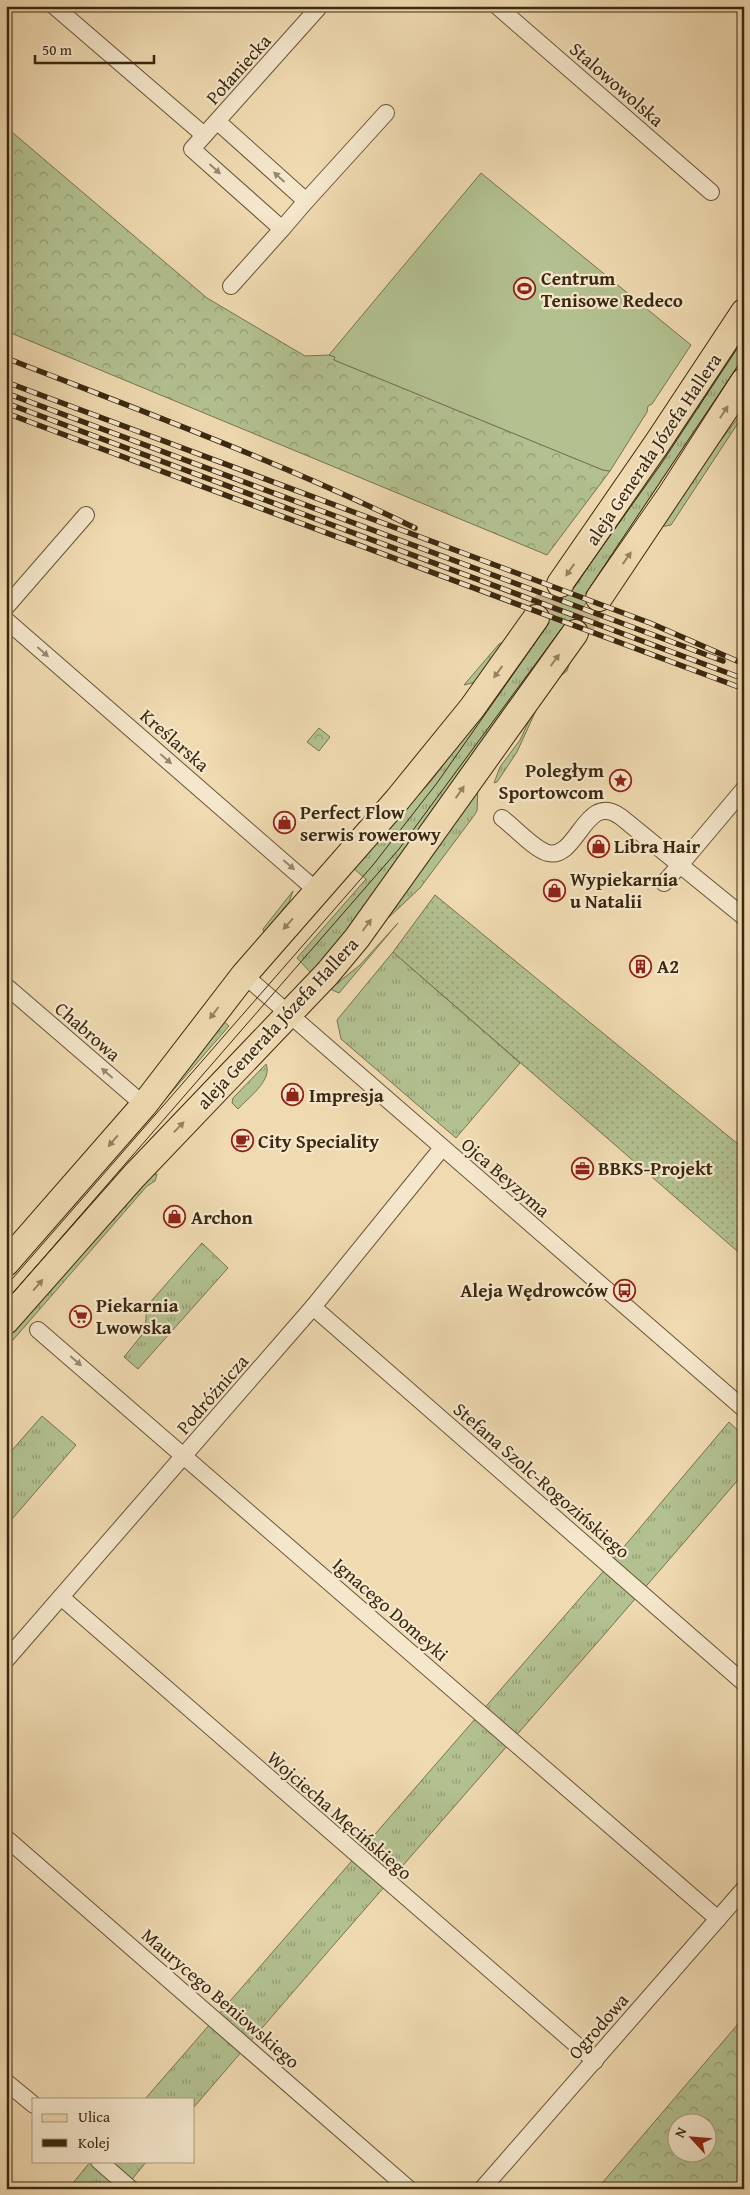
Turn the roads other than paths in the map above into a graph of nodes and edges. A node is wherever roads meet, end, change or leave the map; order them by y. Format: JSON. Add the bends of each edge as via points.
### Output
{"nodes":[{"id":1,"x":54,"y":6,"type":"edge"},
{"id":2,"x":320,"y":6,"type":"edge"},
{"id":3,"x":497,"y":6,"type":"edge"},
{"id":4,"x":386,"y":114,"type":"dead end"},
{"id":5,"x":218,"y":122,"type":"junction"},
{"id":6,"x":204,"y":135,"type":"junction"},
{"id":7,"x":711,"y":192,"type":"dead end"},
{"id":8,"x":306,"y":201,"type":"junction"},
{"id":9,"x":282,"y":229,"type":"junction"},
{"id":10,"x":231,"y":286,"type":"dead end"},
{"id":11,"x":744,"y":312,"type":"edge"},
{"id":12,"x":744,"y":381,"type":"edge"},
{"id":13,"x":86,"y":514,"type":"dead end"},
{"id":14,"x":560,"y":584,"type":"tunnel mouth"},
{"id":15,"x":599,"y":598,"type":"tunnel mouth"},
{"id":16,"x":6,"y":607,"type":"edge"},
{"id":17,"x":536,"y":618,"type":"tunnel mouth"},
{"id":18,"x":6,"y":620,"type":"edge"},
{"id":19,"x":575,"y":633,"type":"tunnel mouth"},
{"id":20,"x":744,"y":789,"type":"edge"},
{"id":21,"x":502,"y":818,"type":"dead end"},
{"id":22,"x":680,"y":865,"type":"junction"},
{"id":23,"x":664,"y":883,"type":"dead end"},
{"id":24,"x":317,"y":891,"type":"junction"},
{"id":25,"x":744,"y":917,"type":"edge"},
{"id":26,"x":244,"y":975,"type":"junction"},
{"id":27,"x":6,"y":986,"type":"edge"},
{"id":28,"x":288,"y":1014,"type":"junction"},
{"id":29,"x":144,"y":1105,"type":"junction"},
{"id":30,"x":442,"y":1148,"type":"junction"},
{"id":31,"x":6,"y":1263,"type":"edge"},
{"id":32,"x":314,"y":1307,"type":"junction"},
{"id":33,"x":6,"y":1321,"type":"edge"},
{"id":34,"x":38,"y":1330,"type":"dead end"},
{"id":35,"x":744,"y":1409,"type":"edge"},
{"id":36,"x":184,"y":1456,"type":"junction"},
{"id":37,"x":61,"y":1597,"type":"junction"},
{"id":38,"x":6,"y":1660,"type":"edge"},
{"id":39,"x":744,"y":1683,"type":"edge"},
{"id":40,"x":6,"y":1838,"type":"edge"},
{"id":41,"x":744,"y":1889,"type":"edge"},
{"id":42,"x":718,"y":1919,"type":"junction"},
{"id":43,"x":595,"y":2061,"type":"junction"},
{"id":44,"x":6,"y":2082,"type":"edge"},
{"id":45,"x":32,"y":2103,"type":"edge"},
{"id":46,"x":101,"y":2162,"type":"edge"},
{"id":47,"x":132,"y":2189,"type":"edge"},
{"id":48,"x":409,"y":2189,"type":"edge"},
{"id":49,"x":482,"y":2189,"type":"edge"}],
"edges":[{"from":1,"to":6,"type":"street"},
{"from":2,"to":5,"type":"street","name":"Połaniecka"},
{"from":3,"to":7,"type":"street","name":"Stalowowolska"},
{"from":4,"to":8,"type":"street"},
{"from":5,"to":6,"type":"street","name":"Połaniecka"},
{"from":8,"to":5,"type":"street","one_way":true},
{"from":6,"to":9,"type":"street","one_way":true,"via":[[192,149]]},
{"from":8,"to":9,"type":"street"},
{"from":9,"to":10,"type":"street"},
{"from":11,"to":14,"type":"main road","name":"aleja Generała Józefa Hallera","one_way":true},
{"from":15,"to":12,"type":"main road","name":"aleja Generała Józefa Hallera","one_way":true},
{"from":13,"to":16,"type":"street"},
{"from":17,"to":24,"type":"main road","one_way":true,"via":[[472,708]]},
{"from":18,"to":24,"type":"street","name":"Kreślarska","one_way":true},
{"from":28,"to":19,"type":"main road","name":"aleja Generała Józefa Hallera","one_way":true,"via":[[328,974],[379,909]]},
{"from":20,"to":22,"type":"street"},
{"from":21,"to":22,"type":"street","via":[[543,851],[554,853],[564,849],[594,815],[611,811]]},
{"from":22,"to":23,"type":"street"},
{"from":22,"to":25,"type":"street"},
{"from":24,"to":26,"type":"main road","one_way":true},
{"from":26,"to":28,"type":"street","name":"Ojca Beyzyma"},
{"from":26,"to":29,"type":"main road","one_way":true},
{"from":29,"to":27,"type":"street","name":"Chabrowa","one_way":true},
{"from":28,"to":30,"type":"street","name":"Ojca Beyzyma"},
{"from":33,"to":28,"type":"main road","name":"aleja Generała Józefa Hallera","one_way":true,"via":[[134,1176]]},
{"from":29,"to":31,"type":"main road","one_way":true},
{"from":30,"to":32,"type":"street","name":"Podróżnicza"},
{"from":30,"to":35,"type":"street","name":"Ojca Beyzyma"},
{"from":32,"to":36,"type":"street","name":"Podróżnicza"},
{"from":32,"to":39,"type":"street","name":"Stefana Szolc-Rogozińskiego"},
{"from":34,"to":36,"type":"street","name":"Ignacego Domeyki","one_way":true},
{"from":36,"to":37,"type":"street","name":"Podróżnicza"},
{"from":36,"to":42,"type":"street","name":"Ignacego Domeyki"},
{"from":37,"to":38,"type":"street","name":"Podróżnicza"},
{"from":37,"to":43,"type":"street","name":"Wojciecha Męcińskiego"},
{"from":40,"to":48,"type":"street","name":"Maurycego Beniowskiego"},
{"from":41,"to":42,"type":"street","name":"Ogrodowa"},
{"from":42,"to":43,"type":"street","name":"Ogrodowa"},
{"from":43,"to":49,"type":"street","name":"Ogrodowa"},
{"from":44,"to":45,"type":"street"},
{"from":46,"to":47,"type":"street"}]}
